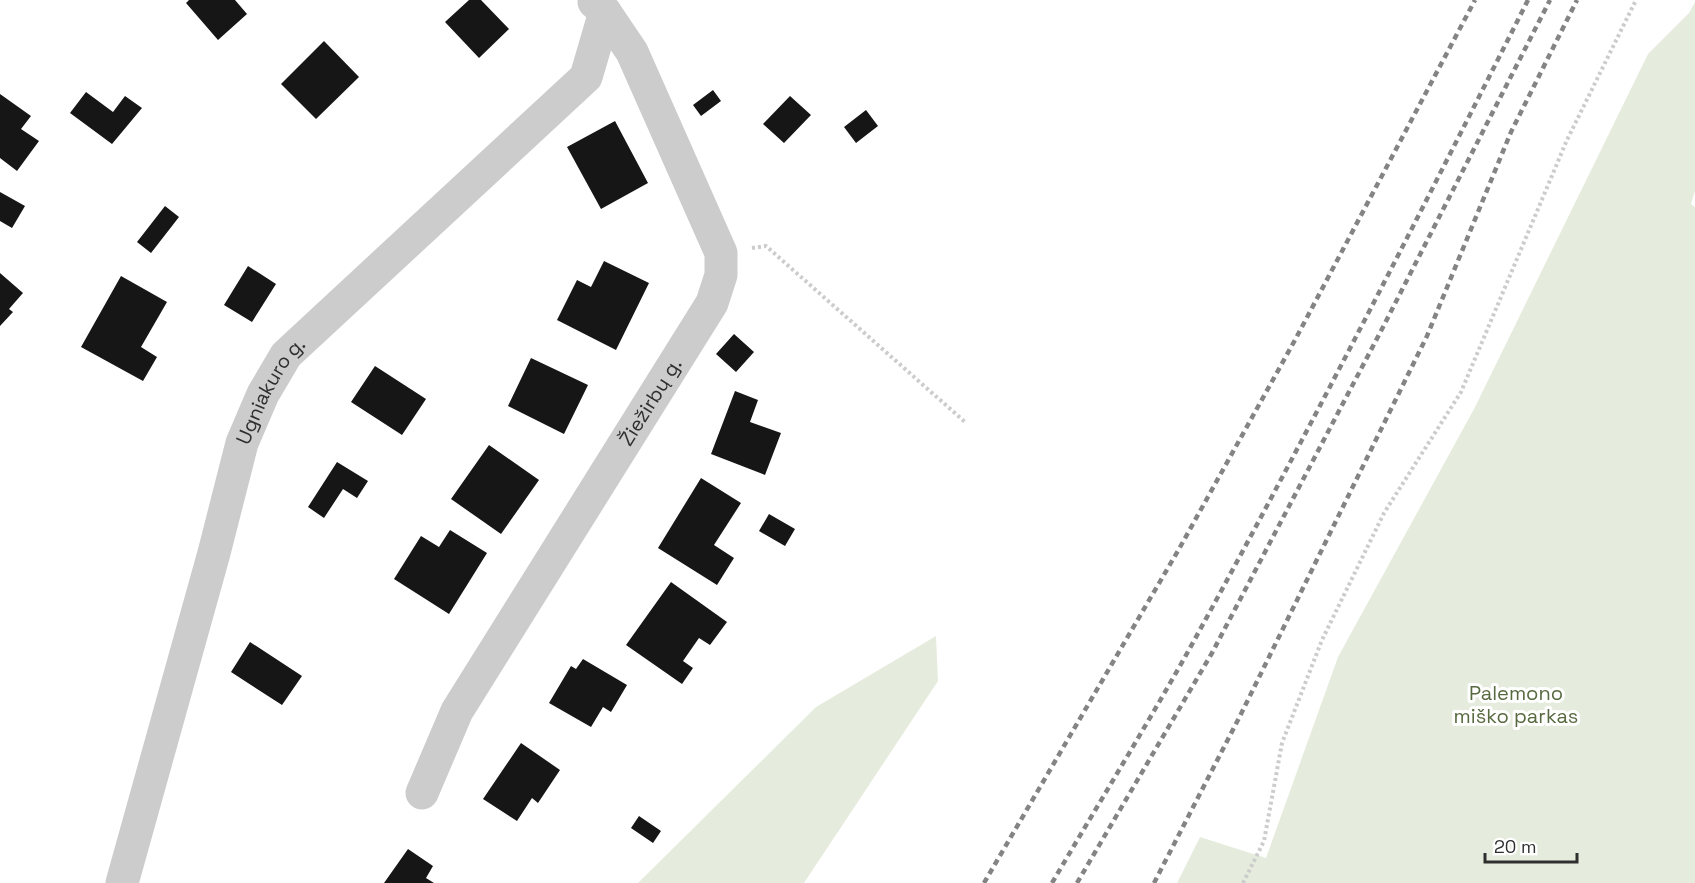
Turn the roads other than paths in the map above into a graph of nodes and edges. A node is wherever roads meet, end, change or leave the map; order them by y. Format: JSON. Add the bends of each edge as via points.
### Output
{"nodes":[{"id":1,"x":598,"y":6,"type":"edge"},
{"id":2,"x":422,"y":793,"type":"dead end"},
{"id":3,"x":122,"y":883,"type":"edge"}],
"edges":[{"from":1,"to":2,"type":"street","name":"Žiežirbų g.","via":[[633,52],[721,253],[721,275],[712,303],[457,711]]},
{"from":1,"to":3,"type":"street","name":"Ugniakuro g.","via":[[586,77],[286,356],[263,394],[242,443]]}]}
